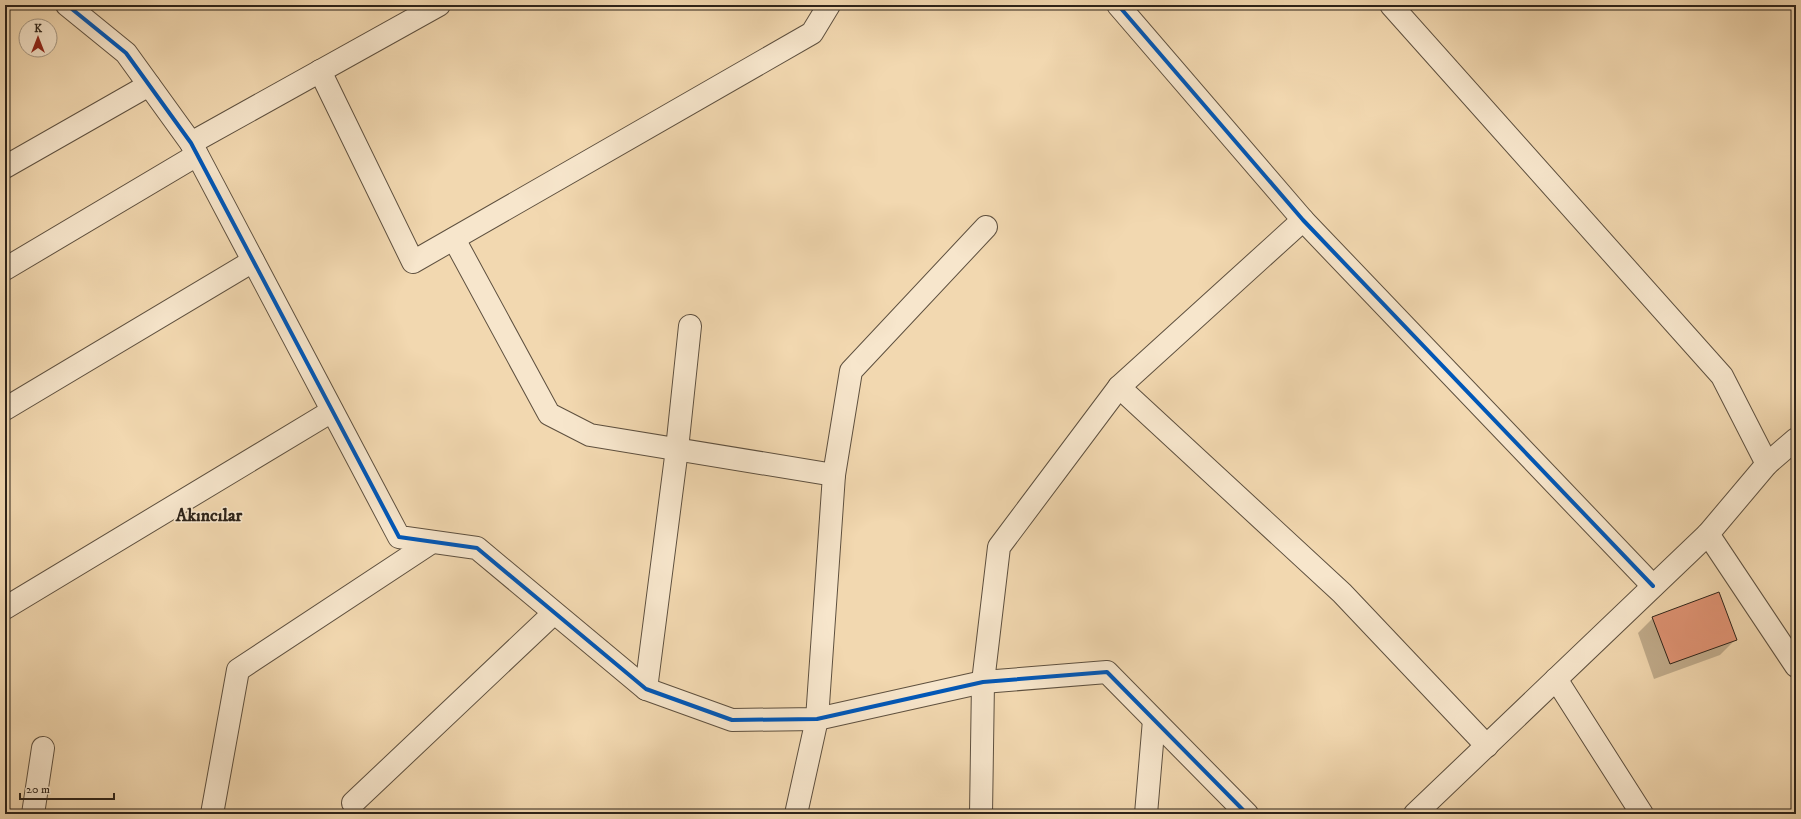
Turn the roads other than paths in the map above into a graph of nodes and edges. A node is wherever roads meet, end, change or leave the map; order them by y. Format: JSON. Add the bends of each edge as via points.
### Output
{"nodes":[{"id":1,"x":67,"y":5,"type":"edge"},
{"id":2,"x":439,"y":5,"type":"edge"},
{"id":3,"x":829,"y":5,"type":"edge"},
{"id":4,"x":1118,"y":5,"type":"edge"},
{"id":5,"x":1391,"y":5,"type":"edge"},
{"id":6,"x":320,"y":72,"type":"junction"},
{"id":7,"x":149,"y":85,"type":"junction"},
{"id":8,"x":194,"y":149,"type":"junction"},
{"id":9,"x":5,"y":167,"type":"edge"},
{"id":10,"x":1303,"y":220,"type":"junction"},
{"id":11,"x":986,"y":227,"type":"dead end"},
{"id":12,"x":454,"y":239,"type":"junction"},
{"id":13,"x":253,"y":261,"type":"junction"},
{"id":14,"x":5,"y":269,"type":"edge"},
{"id":15,"x":690,"y":326,"type":"dead end"},
{"id":16,"x":1119,"y":387,"type":"junction"},
{"id":17,"x":5,"y":409,"type":"edge"},
{"id":18,"x":332,"y":411,"type":"junction"},
{"id":19,"x":1796,"y":439,"type":"edge"},
{"id":20,"x":677,"y":449,"type":"junction"},
{"id":21,"x":1767,"y":464,"type":"junction"},
{"id":22,"x":834,"y":474,"type":"junction"},
{"id":23,"x":1708,"y":534,"type":"junction"},
{"id":24,"x":432,"y":542,"type":"junction"},
{"id":25,"x":1653,"y":586,"type":"junction"},
{"id":26,"x":5,"y":608,"type":"edge"},
{"id":27,"x":554,"y":612,"type":"junction"},
{"id":28,"x":1796,"y":666,"type":"edge"},
{"id":29,"x":1556,"y":679,"type":"junction"},
{"id":30,"x":983,"y":682,"type":"junction"},
{"id":31,"x":646,"y":689,"type":"junction"},
{"id":32,"x":817,"y":719,"type":"junction"},
{"id":33,"x":1154,"y":720,"type":"junction"},
{"id":34,"x":1487,"y":746,"type":"junction"},
{"id":35,"x":43,"y":748,"type":"dead end"},
{"id":36,"x":353,"y":803,"type":"dead end"},
{"id":37,"x":33,"y":814,"type":"edge"},
{"id":38,"x":212,"y":814,"type":"edge"},
{"id":39,"x":796,"y":814,"type":"edge"},
{"id":40,"x":981,"y":814,"type":"edge"},
{"id":41,"x":1146,"y":814,"type":"edge"},
{"id":42,"x":1247,"y":814,"type":"edge"},
{"id":43,"x":1415,"y":814,"type":"edge"},
{"id":44,"x":1642,"y":814,"type":"edge"}],
"edges":[{"from":1,"to":7,"type":"street","via":[[126,53]]},
{"from":2,"to":6,"type":"street"},
{"from":3,"to":12,"type":"street","via":[[812,33]]},
{"from":4,"to":10,"type":"street"},
{"from":5,"to":21,"type":"street","via":[[1722,376]]},
{"from":6,"to":8,"type":"street"},
{"from":6,"to":12,"type":"street","via":[[413,262]]},
{"from":7,"to":8,"type":"street"},
{"from":7,"to":9,"type":"street"},
{"from":8,"to":13,"type":"street"},
{"from":8,"to":14,"type":"street"},
{"from":10,"to":16,"type":"street"},
{"from":10,"to":25,"type":"street"},
{"from":11,"to":22,"type":"street","via":[[851,371]]},
{"from":12,"to":20,"type":"street","via":[[549,414],[590,435]]},
{"from":13,"to":17,"type":"street"},
{"from":13,"to":18,"type":"street"},
{"from":15,"to":20,"type":"street"},
{"from":16,"to":30,"type":"street","via":[[999,547]]},
{"from":16,"to":34,"type":"street","via":[[1342,593]]},
{"from":18,"to":24,"type":"street","via":[[399,537]]},
{"from":18,"to":26,"type":"street"},
{"from":19,"to":21,"type":"street"},
{"from":20,"to":22,"type":"street"},
{"from":20,"to":31,"type":"street"},
{"from":21,"to":23,"type":"street"},
{"from":22,"to":32,"type":"street"},
{"from":23,"to":25,"type":"street"},
{"from":23,"to":28,"type":"street"},
{"from":24,"to":27,"type":"street","via":[[477,548]]},
{"from":24,"to":38,"type":"street","via":[[238,670]]},
{"from":25,"to":29,"type":"street"},
{"from":27,"to":31,"type":"street"},
{"from":27,"to":36,"type":"street"},
{"from":29,"to":34,"type":"street"},
{"from":29,"to":44,"type":"street"},
{"from":30,"to":32,"type":"street"},
{"from":30,"to":33,"type":"street","via":[[1106,672]]},
{"from":30,"to":40,"type":"street"},
{"from":31,"to":32,"type":"street","via":[[732,720]]},
{"from":32,"to":39,"type":"street"},
{"from":33,"to":41,"type":"street"},
{"from":33,"to":42,"type":"street"},
{"from":34,"to":43,"type":"street"},
{"from":35,"to":37,"type":"street"}]}
